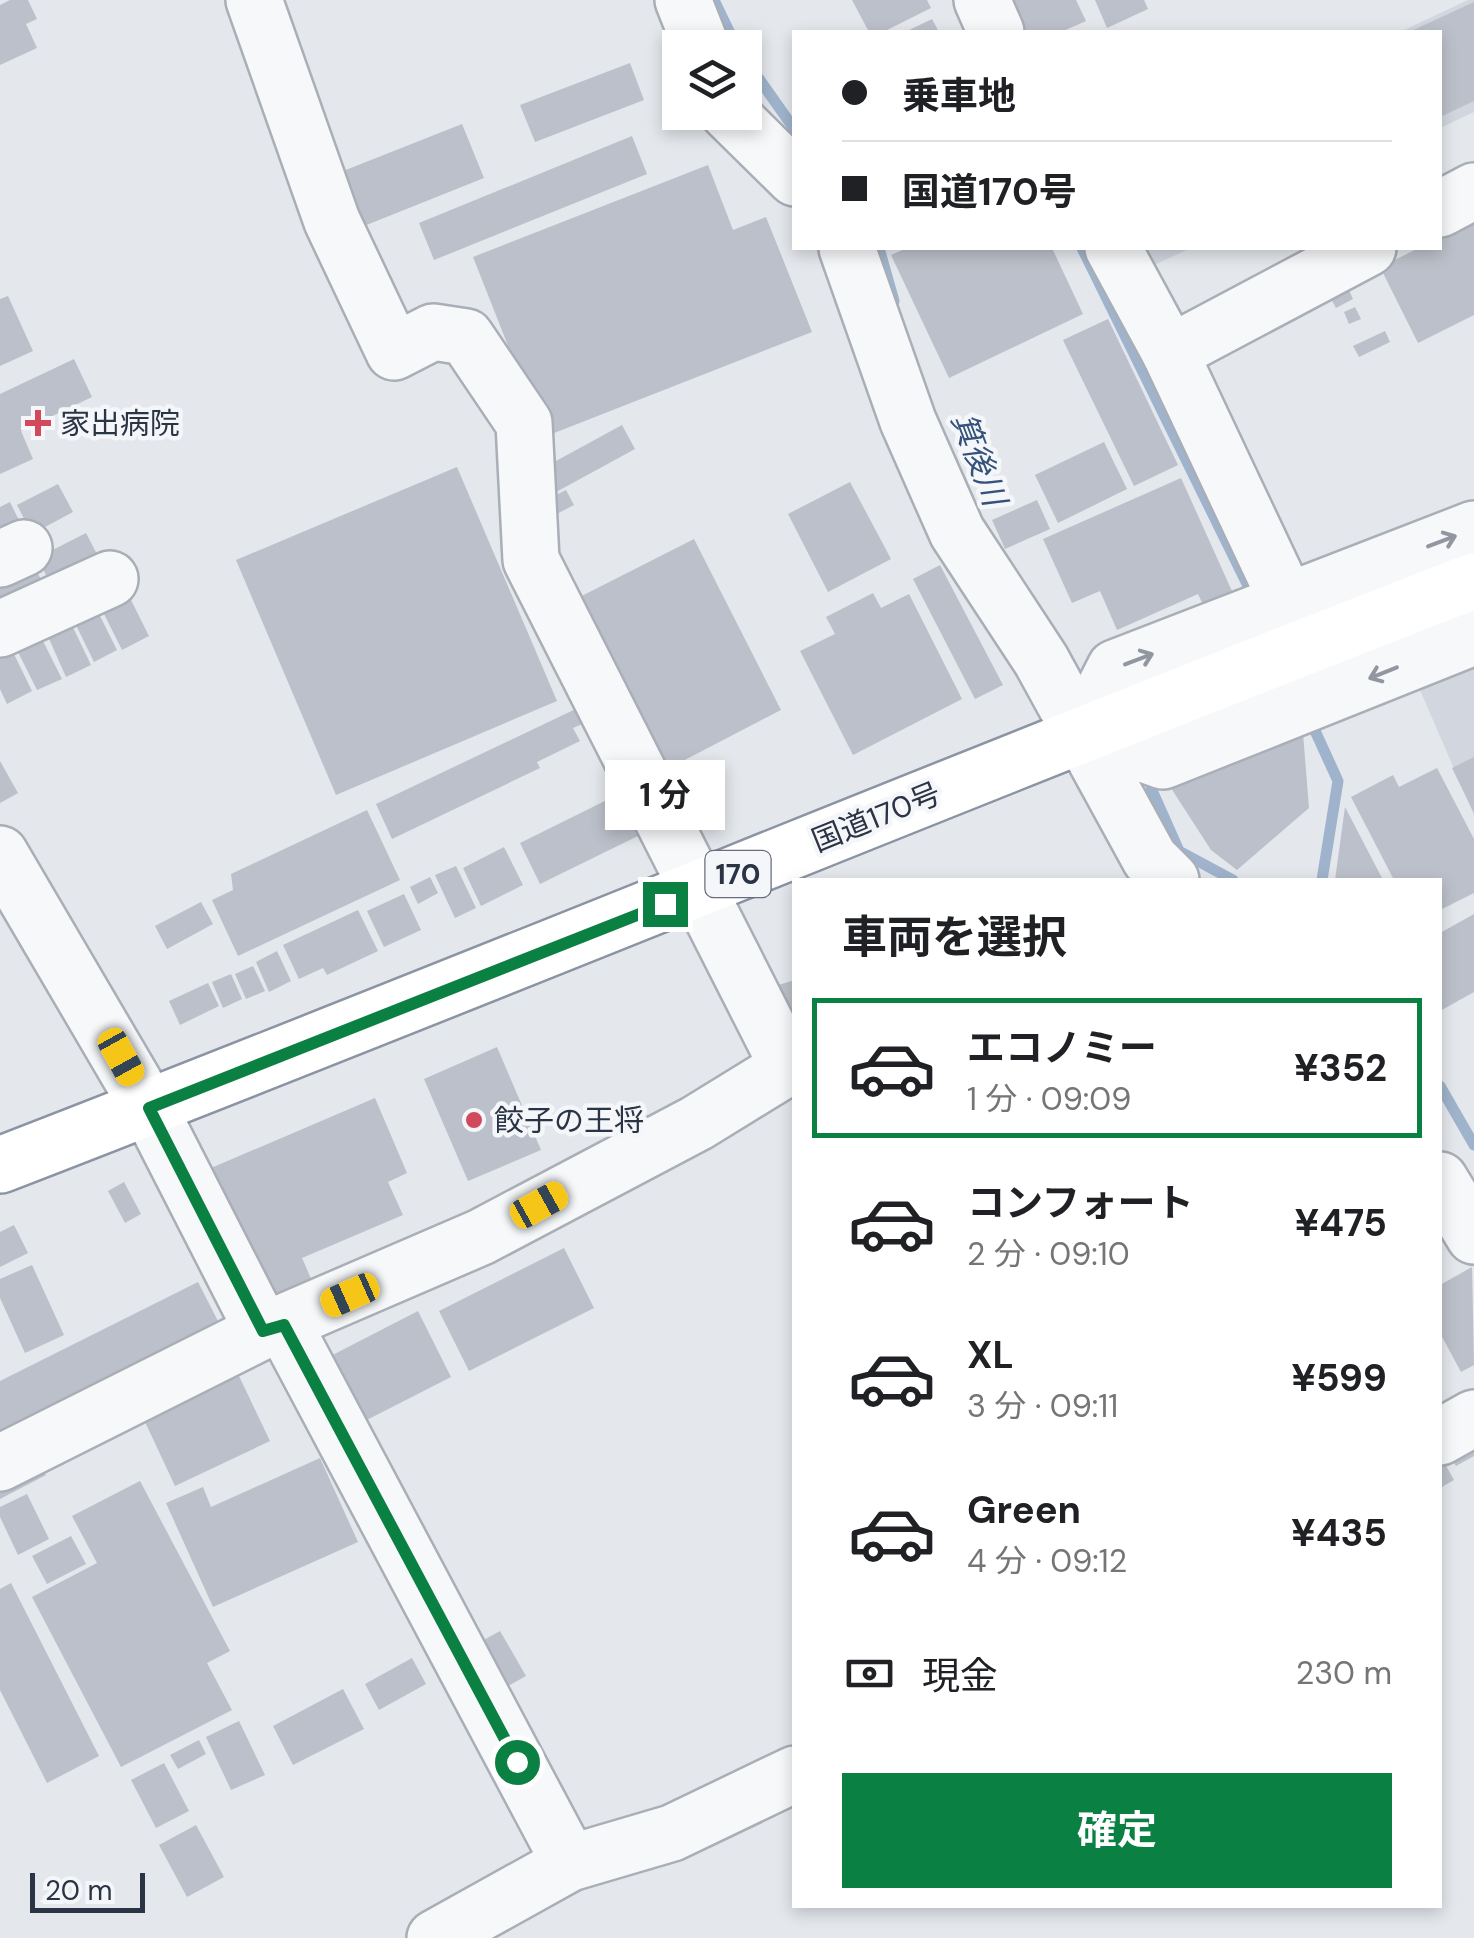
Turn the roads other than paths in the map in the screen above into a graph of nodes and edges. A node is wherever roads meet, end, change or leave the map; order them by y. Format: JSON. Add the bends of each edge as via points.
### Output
{"nodes":[{"id":1,"x":254,"y":0,"type":"edge"},
{"id":2,"x":684,"y":0,"type":"edge"},
{"id":3,"x":982,"y":0,"type":"edge"},
{"id":4,"x":695,"y":30,"type":"edge"},
{"id":5,"x":995,"y":30,"type":"edge"},
{"id":6,"x":746,"y":130,"type":"edge"},
{"id":7,"x":792,"y":175,"type":"edge"},
{"id":8,"x":1474,"y":191,"type":"edge"},
{"id":9,"x":1442,"y":208,"type":"edge"},
{"id":10,"x":848,"y":250,"type":"edge"},
{"id":11,"x":1115,"y":250,"type":"edge"},
{"id":12,"x":1364,"y":250,"type":"edge"},
{"id":13,"x":1170,"y":353,"type":"junction"},
{"id":14,"x":1474,"y":529,"type":"edge"},
{"id":15,"x":110,"y":579,"type":"dead end"},
{"id":16,"x":1474,"y":581,"type":"edge"},
{"id":17,"x":1287,"y":601,"type":"junction"},
{"id":18,"x":0,"y":629,"type":"edge"},
{"id":19,"x":1474,"y":637,"type":"edge"},
{"id":20,"x":1082,"y":732,"type":"junction"},
{"id":21,"x":0,"y":854,"type":"edge"},
{"id":22,"x":1169,"y":878,"type":"edge"},
{"id":23,"x":701,"y":890,"type":"junction"},
{"id":24,"x":149,"y":1108,"type":"junction"},
{"id":25,"x":0,"y":1165,"type":"edge"},
{"id":26,"x":1442,"y":1183,"type":"edge"},
{"id":27,"x":1474,"y":1236,"type":"edge"},
{"id":28,"x":274,"y":1328,"type":"junction"},
{"id":29,"x":1474,"y":1418,"type":"edge"},
{"id":30,"x":1442,"y":1437,"type":"edge"},
{"id":31,"x":0,"y":1463,"type":"edge"},
{"id":32,"x":792,"y":1775,"type":"edge"},
{"id":33,"x":570,"y":1863,"type":"junction"},
{"id":34,"x":436,"y":1938,"type":"edge"}],
"edges":[{"from":1,"to":23,"type":"street","via":[[332,221],[394,352],[433,332],[466,337],[524,422],[531,560]]},
{"from":2,"to":4,"type":"street"},
{"from":3,"to":5,"type":"street"},
{"from":6,"to":7,"type":"street"},
{"from":8,"to":9,"type":"street"},
{"from":10,"to":20,"type":"street","via":[[908,421],[957,532]]},
{"from":11,"to":13,"type":"street"},
{"from":12,"to":13,"type":"street"},
{"from":13,"to":17,"type":"street"},
{"from":17,"to":14,"type":"street","one_way":true},
{"from":15,"to":18,"type":"street"},
{"from":16,"to":20,"type":"highway","name":"国道170号","number":"170"},
{"from":20,"to":17,"type":"street","one_way":true,"via":[[1115,668]]},
{"from":19,"to":20,"type":"street","one_way":true,"via":[[1162,761]]},
{"from":20,"to":22,"type":"street","via":[[1150,859]]},
{"from":20,"to":23,"type":"highway","name":"国道170号","number":"170"},
{"from":21,"to":24,"type":"street"},
{"from":23,"to":24,"type":"highway","name":"国道170号","number":"170"},
{"from":23,"to":28,"type":"street","via":[[779,1049],[780,1072],[481,1237]]},
{"from":24,"to":25,"type":"highway","name":"国道170号","number":"170"},
{"from":24,"to":28,"type":"street"},
{"from":26,"to":27,"type":"street"},
{"from":28,"to":31,"type":"street"},
{"from":28,"to":33,"type":"street"},
{"from":29,"to":30,"type":"street"},
{"from":32,"to":33,"type":"street","via":[[672,1833]]},
{"from":33,"to":34,"type":"street"}]}
